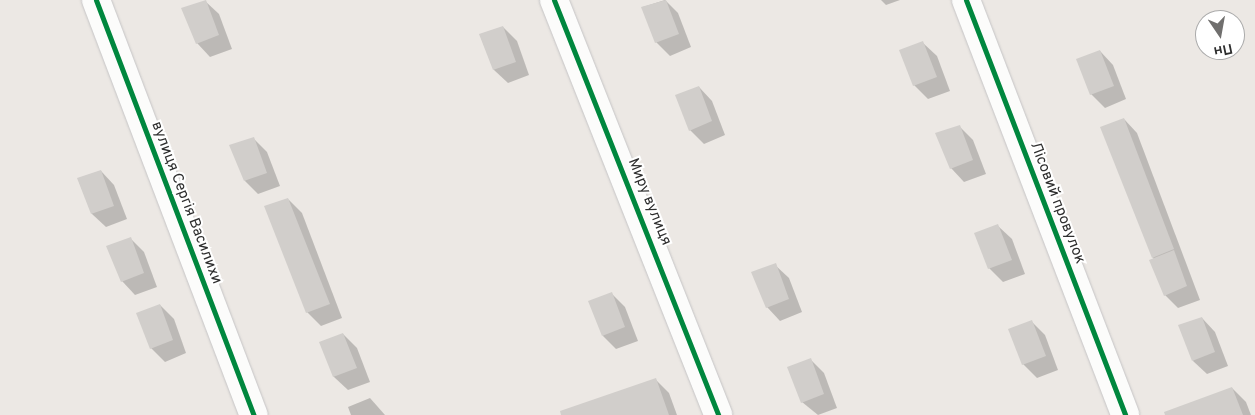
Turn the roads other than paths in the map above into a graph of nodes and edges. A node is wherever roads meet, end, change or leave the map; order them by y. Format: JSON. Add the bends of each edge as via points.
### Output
{"nodes":[{"id":1,"x":96,"y":0,"type":"edge"},
{"id":2,"x":554,"y":0,"type":"edge"},
{"id":3,"x":966,"y":0,"type":"edge"},
{"id":4,"x":254,"y":415,"type":"edge"},
{"id":5,"x":718,"y":415,"type":"edge"},
{"id":6,"x":1125,"y":415,"type":"edge"}],
"edges":[{"from":1,"to":4,"type":"street","name":"вулиця Сергія Василихи"},
{"from":2,"to":5,"type":"street","name":"Миру вулиця"},
{"from":3,"to":6,"type":"street","name":"Лісовий провулок"}]}
